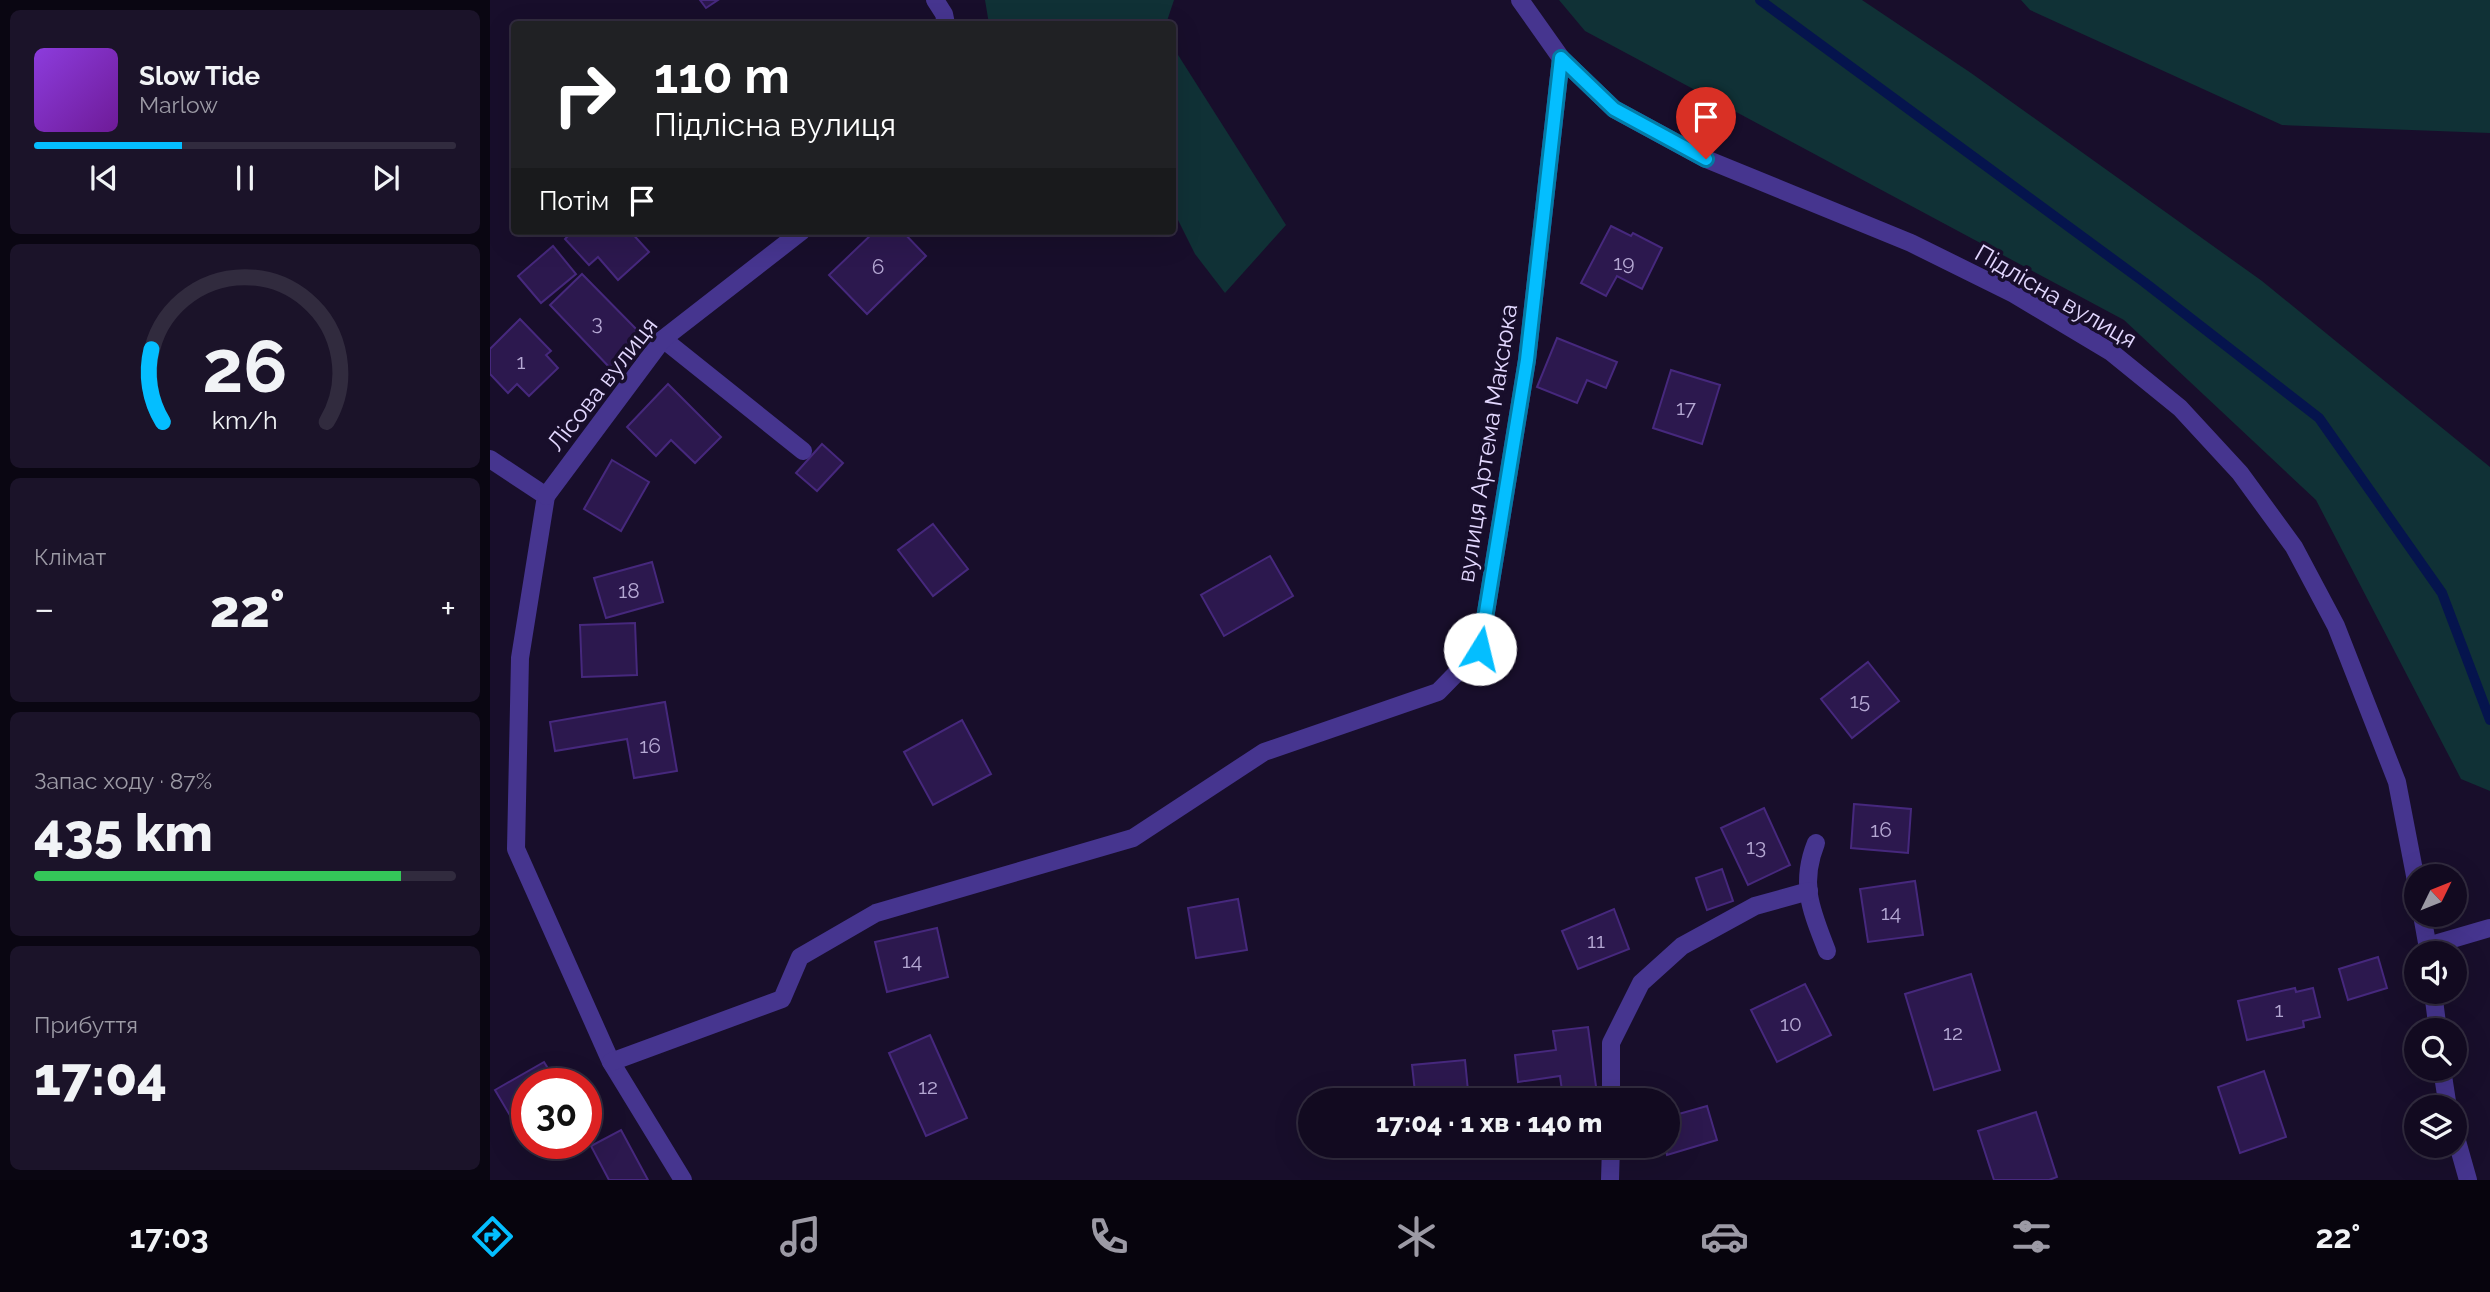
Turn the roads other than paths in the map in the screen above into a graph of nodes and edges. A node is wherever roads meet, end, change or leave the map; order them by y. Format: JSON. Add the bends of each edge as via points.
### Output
{"nodes":[{"id":1,"x":935,"y":0,"type":"edge"},
{"id":2,"x":1520,"y":0,"type":"edge"},
{"id":3,"x":945,"y":21,"type":"edge"},
{"id":4,"x":1561,"y":58,"type":"junction"},
{"id":5,"x":797,"y":235,"type":"edge"},
{"id":6,"x":663,"y":339,"type":"junction"},
{"id":7,"x":803,"y":451,"type":"dead end"},
{"id":8,"x":490,"y":459,"type":"edge"},
{"id":9,"x":546,"y":495,"type":"junction"},
{"id":10,"x":1816,"y":843,"type":"dead end"},
{"id":11,"x":2413,"y":864,"type":"edge"},
{"id":12,"x":1809,"y":891,"type":"junction"},
{"id":13,"x":2490,"y":928,"type":"edge"},
{"id":14,"x":2454,"y":941,"type":"edge"},
{"id":15,"x":1826,"y":951,"type":"dead end"},
{"id":16,"x":611,"y":1062,"type":"junction"},
{"id":17,"x":1611,"y":1088,"type":"edge"},
{"id":18,"x":1611,"y":1158,"type":"edge"},
{"id":19,"x":2462,"y":1158,"type":"edge"},
{"id":20,"x":683,"y":1180,"type":"edge"},
{"id":21,"x":1611,"y":1180,"type":"edge"},
{"id":22,"x":2468,"y":1180,"type":"edge"}],
"edges":[{"from":1,"to":3,"type":"street"},
{"from":2,"to":4,"type":"street","name":"Підлісна вулиця"},
{"from":4,"to":11,"type":"street","name":"Підлісна вулиця","via":[[1614,109],[1706,159],[1911,243],[2014,294],[2111,352],[2180,408],[2240,473],[2294,547],[2336,626],[2397,782]]},
{"from":4,"to":16,"type":"street","name":"вулиця Артема Максюка","via":[[1527,360],[1480,649],[1438,692],[1264,752],[1133,838],[876,913],[800,957],[782,999]]},
{"from":5,"to":6,"type":"street","name":"Лісова вулиця"},
{"from":6,"to":7,"type":"street"},
{"from":6,"to":9,"type":"street","name":"Лісова вулиця"},
{"from":8,"to":9,"type":"street"},
{"from":9,"to":16,"type":"street","via":[[520,657],[516,849]]},
{"from":10,"to":12,"type":"street","via":[[1808,863]]},
{"from":12,"to":15,"type":"street"},
{"from":12,"to":17,"type":"street","via":[[1755,906],[1682,946],[1641,983],[1611,1043]]},
{"from":13,"to":14,"type":"street"},
{"from":16,"to":20,"type":"street"},
{"from":18,"to":21,"type":"street"},
{"from":19,"to":22,"type":"street"}]}
